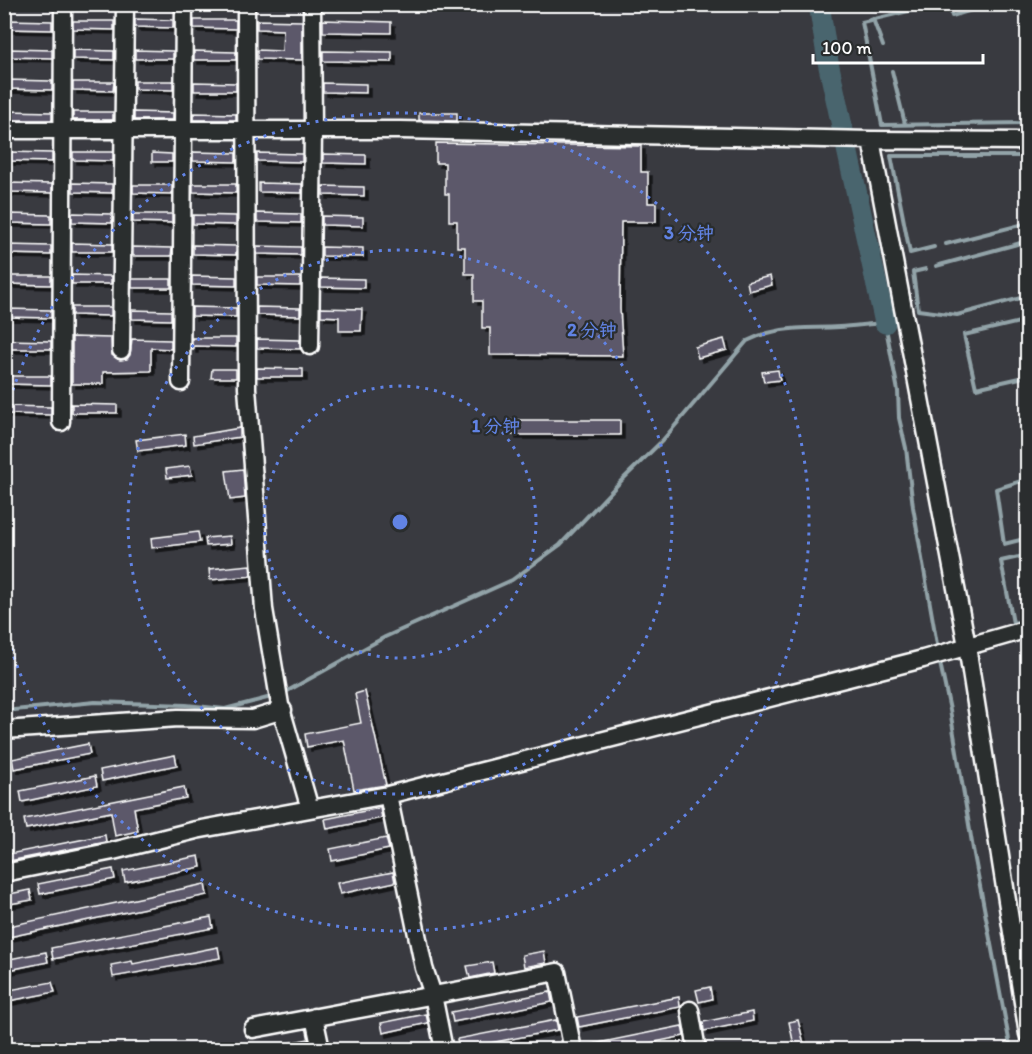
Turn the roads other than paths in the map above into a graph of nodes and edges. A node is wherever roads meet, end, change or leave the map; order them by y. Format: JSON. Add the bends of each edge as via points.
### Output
{"nodes":[{"id":1,"x":63,"y":4,"type":"edge"},
{"id":2,"x":125,"y":4,"type":"edge"},
{"id":3,"x":184,"y":4,"type":"edge"},
{"id":4,"x":246,"y":4,"type":"edge"},
{"id":5,"x":312,"y":4,"type":"edge"},
{"id":6,"x":4,"y":130,"type":"edge"},
{"id":7,"x":62,"y":130,"type":"junction"},
{"id":8,"x":124,"y":130,"type":"junction"},
{"id":9,"x":183,"y":130,"type":"junction"},
{"id":10,"x":246,"y":130,"type":"junction"},
{"id":11,"x":313,"y":130,"type":"junction"},
{"id":12,"x":865,"y":140,"type":"junction"},
{"id":13,"x":1028,"y":141,"type":"edge"},
{"id":14,"x":310,"y":346,"type":"dead end"},
{"id":15,"x":121,"y":350,"type":"dead end"},
{"id":16,"x":181,"y":382,"type":"dead end"},
{"id":17,"x":61,"y":422,"type":"dead end"},
{"id":18,"x":1028,"y":629,"type":"edge"},
{"id":19,"x":967,"y":646,"type":"junction"},
{"id":20,"x":281,"y":708,"type":"junction"},
{"id":21,"x":4,"y":730,"type":"edge"},
{"id":22,"x":388,"y":795,"type":"junction"},
{"id":23,"x":310,"y":809,"type":"junction"},
{"id":24,"x":4,"y":873,"type":"edge"},
{"id":25,"x":433,"y":995,"type":"junction"},
{"id":26,"x":690,"y":1010,"type":"dead end"},
{"id":27,"x":314,"y":1017,"type":"junction"},
{"id":28,"x":253,"y":1029,"type":"dead end"},
{"id":29,"x":1028,"y":1034,"type":"edge"},
{"id":30,"x":321,"y":1050,"type":"edge"},
{"id":31,"x":444,"y":1050,"type":"edge"},
{"id":32,"x":573,"y":1050,"type":"edge"},
{"id":33,"x":697,"y":1050,"type":"edge"}],
"edges":[{"from":1,"to":7,"type":"street"},
{"from":2,"to":8,"type":"street"},
{"from":3,"to":9,"type":"street"},
{"from":4,"to":10,"type":"street"},
{"from":5,"to":11,"type":"street"},
{"from":6,"to":7,"type":"street"},
{"from":7,"to":8,"type":"street"},
{"from":7,"to":17,"type":"street"},
{"from":8,"to":9,"type":"street"},
{"from":8,"to":15,"type":"street"},
{"from":9,"to":10,"type":"street"},
{"from":9,"to":16,"type":"street"},
{"from":10,"to":11,"type":"street"},
{"from":10,"to":20,"type":"street","via":[[247,388],[264,609]]},
{"from":11,"to":12,"type":"street"},
{"from":11,"to":14,"type":"street"},
{"from":12,"to":13,"type":"street"},
{"from":12,"to":19,"type":"street"},
{"from":18,"to":19,"type":"street"},
{"from":19,"to":22,"type":"street"},
{"from":19,"to":29,"type":"street"},
{"from":20,"to":21,"type":"street","via":[[253,719],[178,718]]},
{"from":20,"to":23,"type":"street"},
{"from":22,"to":23,"type":"street"},
{"from":22,"to":25,"type":"street"},
{"from":23,"to":24,"type":"street"},
{"from":25,"to":27,"type":"street"},
{"from":25,"to":31,"type":"street"},
{"from":25,"to":32,"type":"street","via":[[557,972]]},
{"from":26,"to":33,"type":"street"},
{"from":27,"to":28,"type":"street"},
{"from":27,"to":30,"type":"street"}]}
